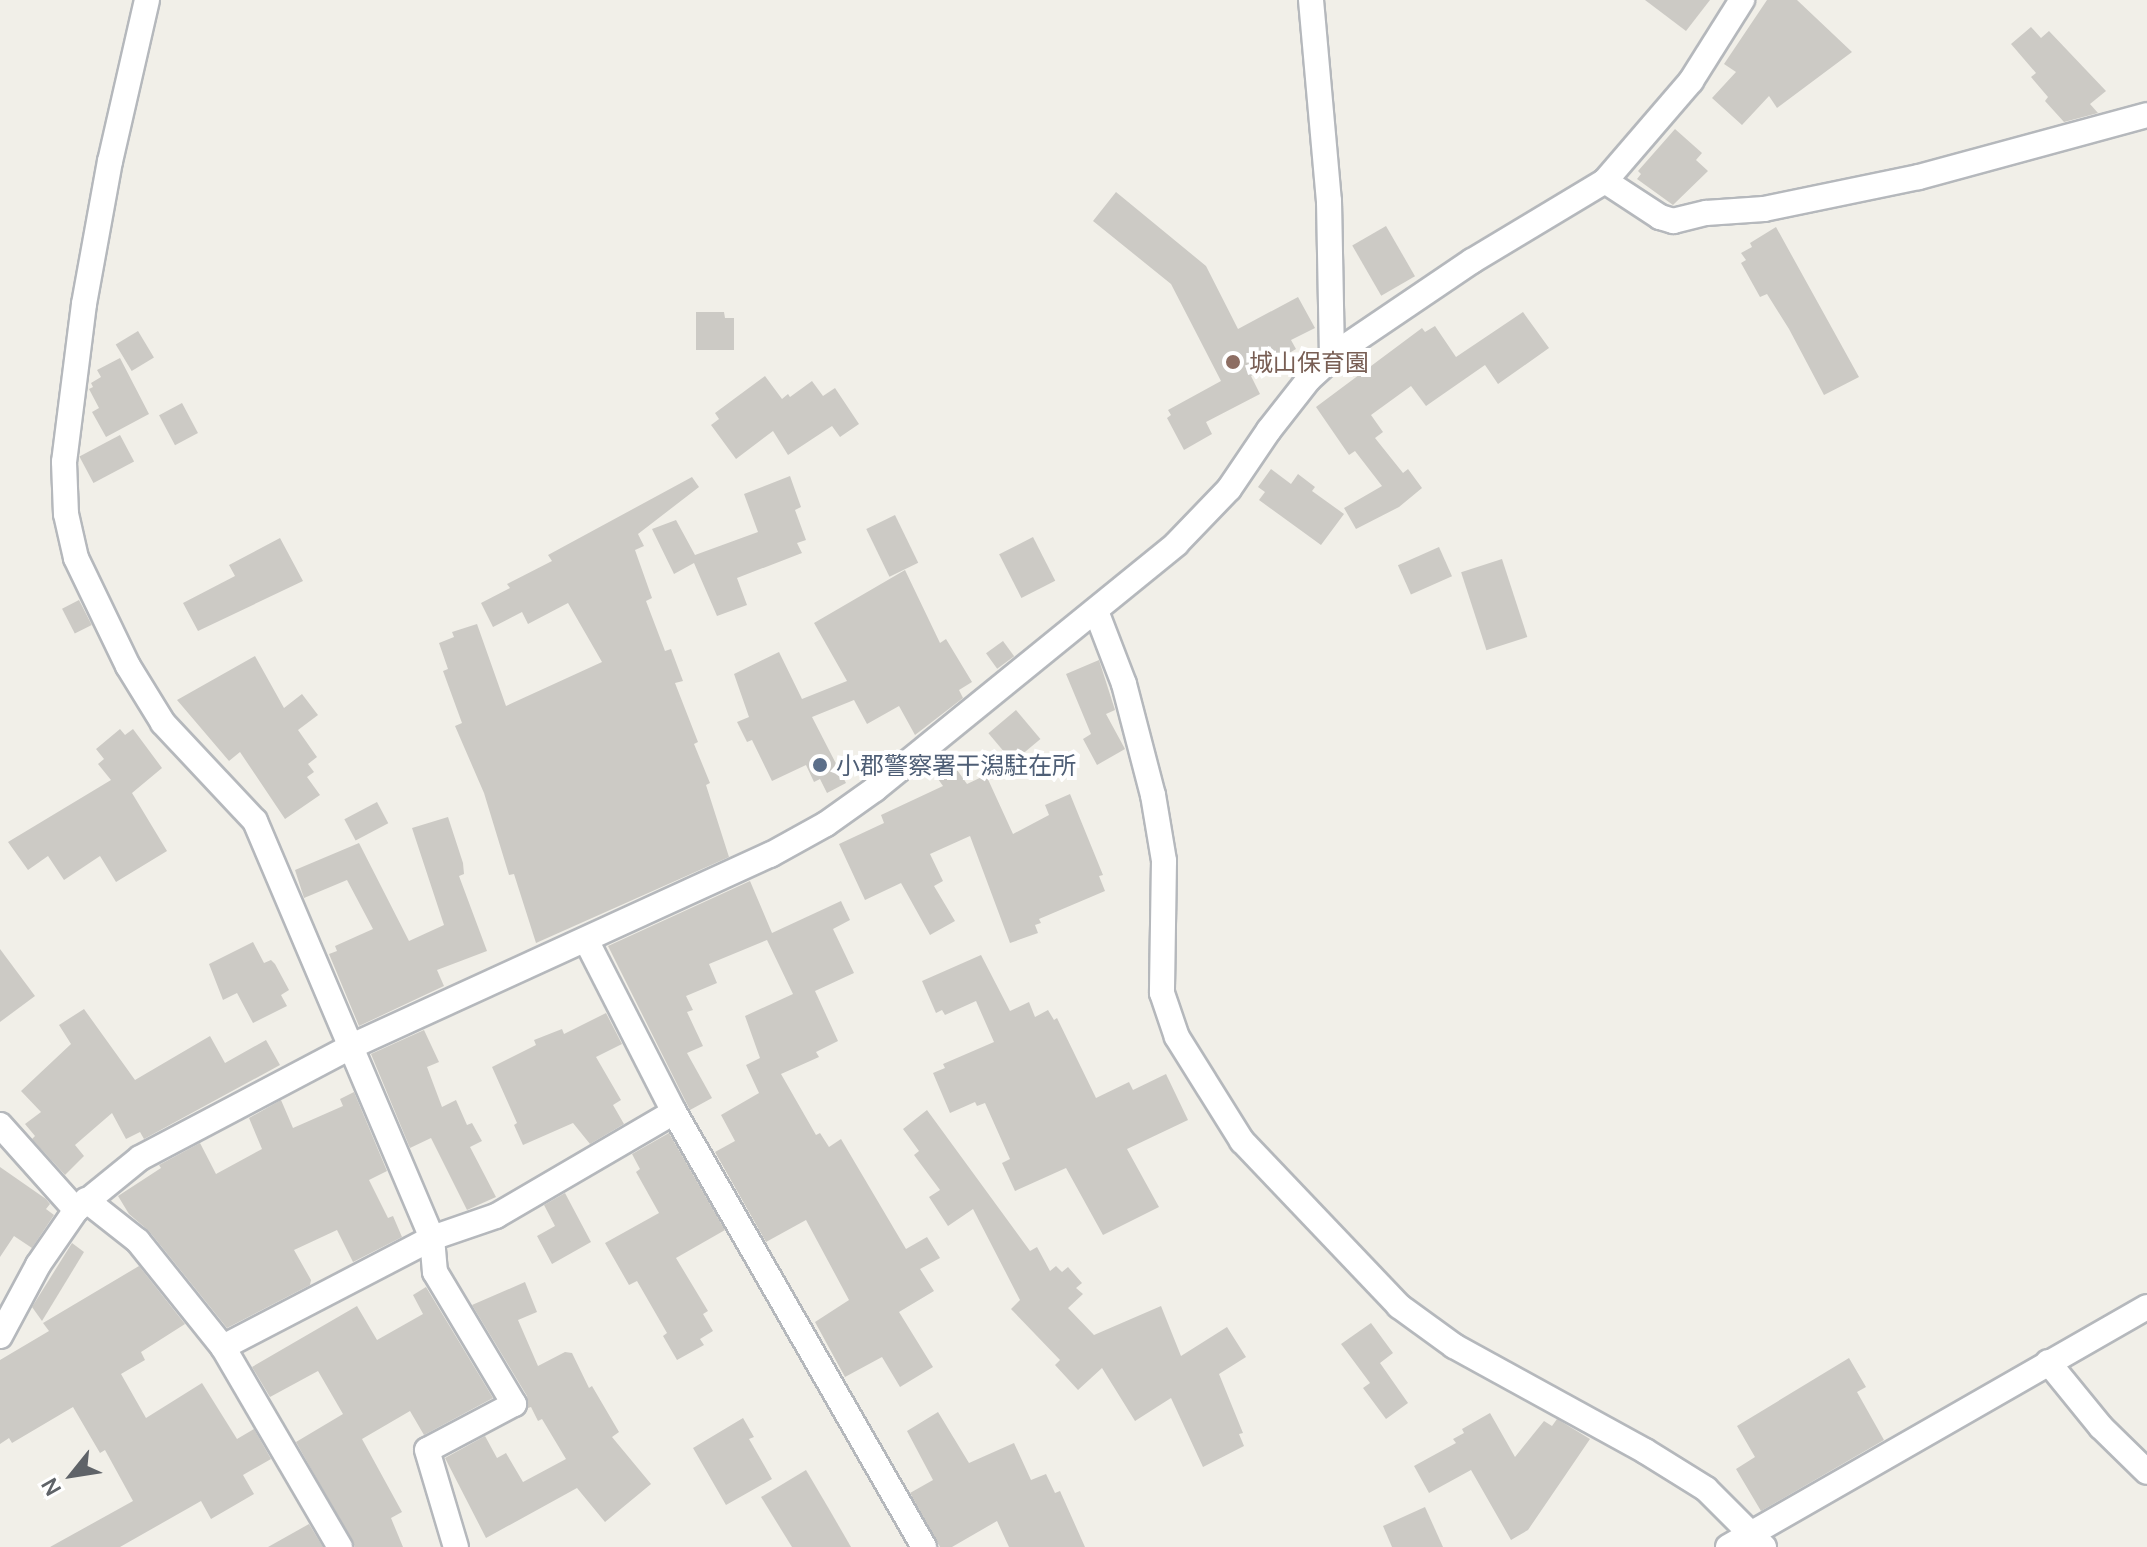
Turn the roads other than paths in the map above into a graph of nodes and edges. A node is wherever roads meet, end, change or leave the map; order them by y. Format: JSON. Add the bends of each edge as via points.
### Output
{"nodes":[{"id":1,"x":147,"y":0,"type":"edge"},
{"id":2,"x":1311,"y":0,"type":"edge"},
{"id":3,"x":1742,"y":0,"type":"edge"},
{"id":4,"x":2147,"y":115,"type":"edge"},
{"id":5,"x":1605,"y":181,"type":"junction"},
{"id":6,"x":1332,"y":358,"type":"junction"},
{"id":7,"x":1096,"y":611,"type":"junction"},
{"id":8,"x":586,"y":940,"type":"junction"},
{"id":9,"x":352,"y":1046,"type":"junction"},
{"id":10,"x":674,"y":1112,"type":"junction"},
{"id":11,"x":0,"y":1125,"type":"edge"},
{"id":12,"x":81,"y":1205,"type":"junction"},
{"id":13,"x":432,"y":1238,"type":"junction"},
{"id":14,"x":2147,"y":1307,"type":"edge"},
{"id":15,"x":0,"y":1336,"type":"edge"},
{"id":16,"x":223,"y":1347,"type":"junction"},
{"id":17,"x":2048,"y":1362,"type":"junction"},
{"id":18,"x":2147,"y":1472,"type":"edge"},
{"id":19,"x":1757,"y":1541,"type":"edge"},
{"id":20,"x":340,"y":1547,"type":"edge"},
{"id":21,"x":456,"y":1547,"type":"edge"},
{"id":22,"x":924,"y":1547,"type":"edge"},
{"id":23,"x":1728,"y":1547,"type":"edge"}],
"edges":[{"from":1,"to":9,"type":"street","via":[[84,304],[64,462],[66,514],[76,558],[128,666],[163,723],[255,821]]},
{"from":2,"to":6,"type":"street","via":[[1329,201]]},
{"from":3,"to":5,"type":"street","via":[[1691,81]]},
{"from":4,"to":5,"type":"street","via":[[1919,177],[1764,209],[1673,221]]},
{"from":5,"to":6,"type":"street","via":[[1472,261]]},
{"from":6,"to":7,"type":"street","via":[[1309,379],[1229,489],[1176,544]]},
{"from":7,"to":8,"type":"street","via":[[826,824]]},
{"from":7,"to":19,"type":"street","via":[[1124,684],[1155,806],[1164,861],[1162,993],[1177,1037],[1242,1141],[1399,1306],[1454,1346],[1706,1489]]},
{"from":8,"to":9,"type":"street"},
{"from":8,"to":10,"type":"street"},
{"from":9,"to":12,"type":"street","via":[[140,1158]]},
{"from":9,"to":13,"type":"street"},
{"from":10,"to":13,"type":"street","via":[[496,1216]]},
{"from":10,"to":22,"type":"street"},
{"from":11,"to":12,"type":"street"},
{"from":12,"to":15,"type":"street","via":[[38,1265]]},
{"from":12,"to":16,"type":"street","via":[[138,1241]]},
{"from":13,"to":16,"type":"street"},
{"from":13,"to":21,"type":"street","via":[[435,1272],[514,1404],[427,1450]]},
{"from":14,"to":17,"type":"street"},
{"from":16,"to":20,"type":"street"},
{"from":17,"to":18,"type":"street","via":[[2101,1427]]},
{"from":17,"to":19,"type":"street"},
{"from":19,"to":23,"type":"street"}]}
